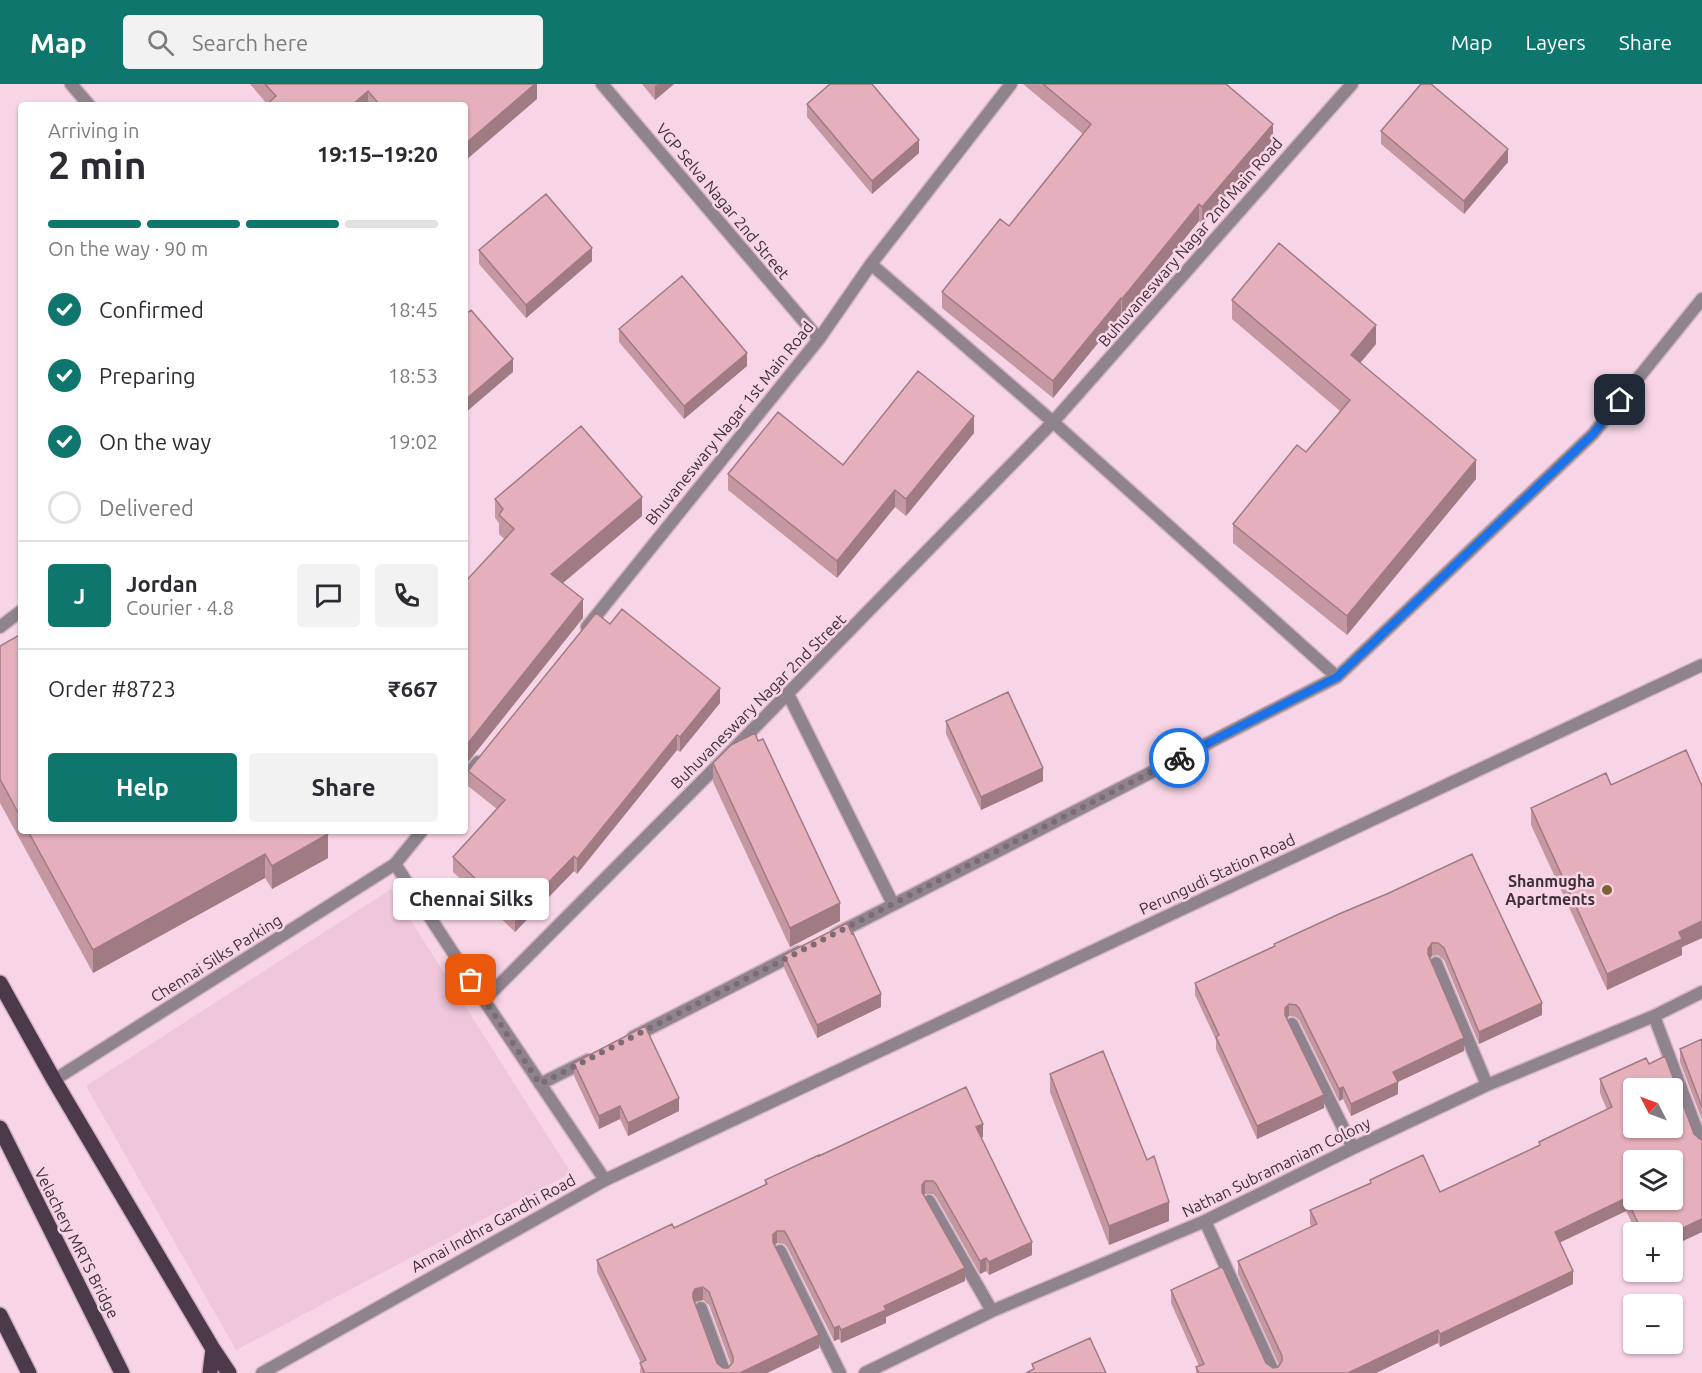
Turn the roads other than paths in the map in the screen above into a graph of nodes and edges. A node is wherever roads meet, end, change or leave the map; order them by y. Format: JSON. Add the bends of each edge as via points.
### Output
{"nodes":[{"id":1,"x":71,"y":84,"type":"edge"},
{"id":2,"x":602,"y":84,"type":"edge"},
{"id":3,"x":1011,"y":84,"type":"edge"},
{"id":4,"x":1352,"y":84,"type":"edge"},
{"id":5,"x":86,"y":102,"type":"edge"},
{"id":6,"x":871,"y":264,"type":"junction"},
{"id":7,"x":1702,"y":298,"type":"edge"},
{"id":8,"x":819,"y":339,"type":"junction"},
{"id":9,"x":1053,"y":422,"type":"junction"},
{"id":10,"x":18,"y":613,"type":"edge"},
{"id":11,"x":0,"y":627,"type":"edge"},
{"id":12,"x":578,"y":638,"type":"edge"},
{"id":13,"x":1702,"y":665,"type":"edge"},
{"id":14,"x":1337,"y":677,"type":"junction"},
{"id":15,"x":788,"y":694,"type":"junction"},
{"id":16,"x":488,"y":750,"type":"edge"},
{"id":17,"x":468,"y":774,"type":"edge"},
{"id":18,"x":420,"y":834,"type":"edge"},
{"id":19,"x":395,"y":864,"type":"junction"},
{"id":20,"x":893,"y":904,"type":"junction"},
{"id":21,"x":1436,"y":963,"type":"edge"},
{"id":22,"x":0,"y":983,"type":"edge"},
{"id":23,"x":1702,"y":992,"type":"edge"},
{"id":24,"x":484,"y":999,"type":"junction"},
{"id":25,"x":1654,"y":1016,"type":"junction"},
{"id":26,"x":1292,"y":1024,"type":"edge"},
{"id":27,"x":623,"y":1042,"type":"edge"},
{"id":28,"x":602,"y":1053,"type":"edge"},
{"id":29,"x":54,"y":1080,"type":"junction"},
{"id":30,"x":540,"y":1084,"type":"junction"},
{"id":31,"x":1487,"y":1085,"type":"junction"},
{"id":32,"x":747,"y":1113,"type":"joint"},
{"id":33,"x":0,"y":1128,"type":"edge"},
{"id":34,"x":1702,"y":1144,"type":"edge"},
{"id":35,"x":1353,"y":1148,"type":"junction"},
{"id":36,"x":605,"y":1180,"type":"junction"},
{"id":37,"x":929,"y":1201,"type":"edge"},
{"id":38,"x":1205,"y":1221,"type":"junction"},
{"id":39,"x":780,"y":1251,"type":"edge"},
{"id":40,"x":702,"y":1308,"type":"edge"},
{"id":41,"x":992,"y":1311,"type":"junction"},
{"id":42,"x":0,"y":1315,"type":"edge"},
{"id":43,"x":213,"y":1349,"type":"junction"},
{"id":44,"x":29,"y":1373,"type":"edge"},
{"id":45,"x":122,"y":1373,"type":"edge"},
{"id":46,"x":210,"y":1373,"type":"edge"},
{"id":47,"x":230,"y":1373,"type":"edge"},
{"id":48,"x":262,"y":1373,"type":"edge"},
{"id":49,"x":725,"y":1373,"type":"edge"},
{"id":50,"x":840,"y":1373,"type":"edge"},
{"id":51,"x":865,"y":1373,"type":"edge"},
{"id":52,"x":1274,"y":1373,"type":"edge"}],
"edges":[{"from":1,"to":5,"type":"street"},
{"from":2,"to":8,"type":"street","name":"VGP Selva Nagar 2nd Street"},
{"from":3,"to":6,"type":"street","name":"Bhuvaneswary Nagar 1st Main Road"},
{"from":4,"to":9,"type":"street","name":"Buhuvaneswary Nagar 2nd Main Road"},
{"from":6,"to":8,"type":"street","name":"Bhuvaneswary Nagar 1st Main Road"},
{"from":6,"to":9,"type":"street"},
{"from":7,"to":14,"type":"street","via":[[1593,434]]},
{"from":8,"to":12,"type":"street","name":"Bhuvaneswary Nagar 1st Main Road"},
{"from":9,"to":14,"type":"street"},
{"from":9,"to":15,"type":"street","name":"Buhuvaneswary Nagar 2nd Street"},
{"from":10,"to":11,"type":"street"},
{"from":13,"to":32,"type":"street","name":"Perungudi Station Road"},
{"from":14,"to":20,"type":"street"},
{"from":15,"to":20,"type":"street"},
{"from":15,"to":24,"type":"street","name":"Buhuvaneswary Nagar 2nd Street"},
{"from":16,"to":17,"type":"street"},
{"from":18,"to":19,"type":"street"},
{"from":19,"to":24,"type":"street"},
{"from":19,"to":29,"type":"street","name":"Chennai Silks Parking"},
{"from":20,"to":27,"type":"street"},
{"from":21,"to":31,"type":"street"},
{"from":22,"to":29,"type":"main road"},
{"from":23,"to":25,"type":"street","name":"Nathan Subramaniam Colony"},
{"from":24,"to":30,"type":"street"},
{"from":25,"to":31,"type":"street","name":"Nathan Subramaniam Colony"},
{"from":25,"to":34,"type":"street"},
{"from":26,"to":35,"type":"street"},
{"from":28,"to":30,"type":"street"},
{"from":29,"to":43,"type":"main road"},
{"from":30,"to":36,"type":"street"},
{"from":31,"to":35,"type":"street","name":"Nathan Subramaniam Colony"},
{"from":32,"to":36,"type":"street","name":"Annai Indhra Gandhi Road"},
{"from":33,"to":45,"type":"main road","name":"Velachery MRTS Bridge"},
{"from":35,"to":38,"type":"street","name":"Nathan Subramaniam Colony"},
{"from":36,"to":48,"type":"street","name":"Annai Indhra Gandhi Road"},
{"from":37,"to":41,"type":"street"},
{"from":38,"to":41,"type":"street","name":"Nathan Subramaniam Colony"},
{"from":38,"to":52,"type":"street"},
{"from":39,"to":50,"type":"street"},
{"from":40,"to":49,"type":"street"},
{"from":41,"to":51,"type":"street","name":"Nathan Subramaniam Colony"},
{"from":42,"to":44,"type":"main road"},
{"from":43,"to":46,"type":"main road"},
{"from":43,"to":47,"type":"main road"}]}
